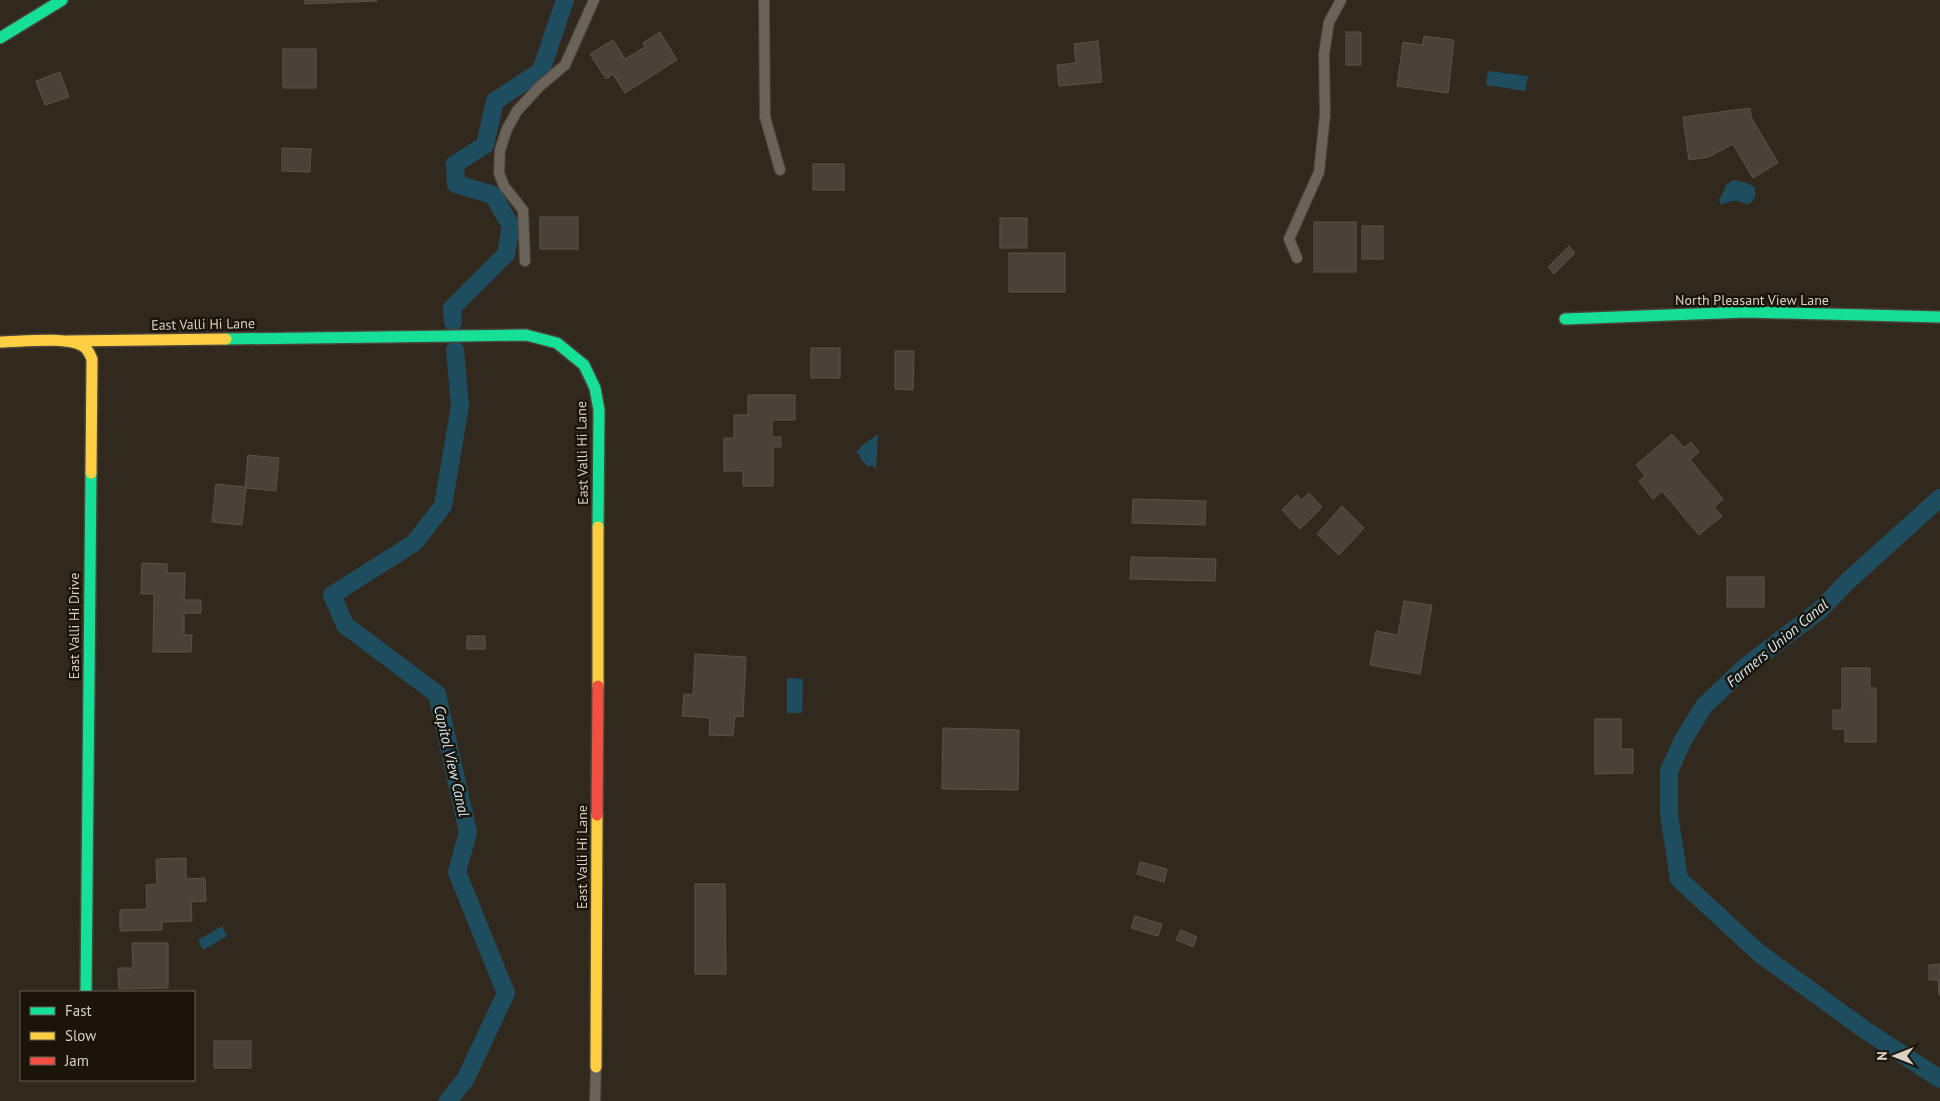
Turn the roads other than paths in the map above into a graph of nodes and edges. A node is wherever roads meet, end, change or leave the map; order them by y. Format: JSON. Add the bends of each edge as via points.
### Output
{"nodes":[{"id":1,"x":62,"y":0,"type":"edge"},
{"id":2,"x":594,"y":0,"type":"edge"},
{"id":3,"x":764,"y":0,"type":"edge"},
{"id":4,"x":1341,"y":0,"type":"edge"},
{"id":5,"x":0,"y":38,"type":"edge"},
{"id":6,"x":780,"y":170,"type":"dead end"},
{"id":7,"x":1297,"y":258,"type":"dead end"},
{"id":8,"x":525,"y":261,"type":"dead end"},
{"id":9,"x":1940,"y":317,"type":"edge"},
{"id":10,"x":1565,"y":319,"type":"dead end"},
{"id":11,"x":68,"y":341,"type":"junction"},
{"id":12,"x":0,"y":342,"type":"edge"},
{"id":13,"x":86,"y":991,"type":"edge"},
{"id":14,"x":596,"y":1067,"type":"joint"},
{"id":15,"x":595,"y":1101,"type":"edge"}],
"edges":[{"from":1,"to":5,"type":"street"},
{"from":2,"to":8,"type":"lane","via":[[565,65],[517,111],[500,150],[499,173],[504,186],[523,210]]},
{"from":3,"to":6,"type":"lane","via":[[765,117]]},
{"from":4,"to":7,"type":"lane","via":[[1328,22],[1324,54],[1325,115],[1319,172],[1289,239]]},
{"from":9,"to":10,"type":"street","name":"North Pleasant View Lane","via":[[1746,312]]},
{"from":11,"to":12,"type":"street","name":"East Valli Hi Drive"},
{"from":11,"to":13,"type":"street","name":"East Valli Hi Drive","via":[[82,345],[92,359]]},
{"from":11,"to":14,"type":"street","name":"East Valli Hi Lane","via":[[526,335],[557,343],[584,366],[595,388],[599,410]]},
{"from":14,"to":15,"type":"lane"}]}
